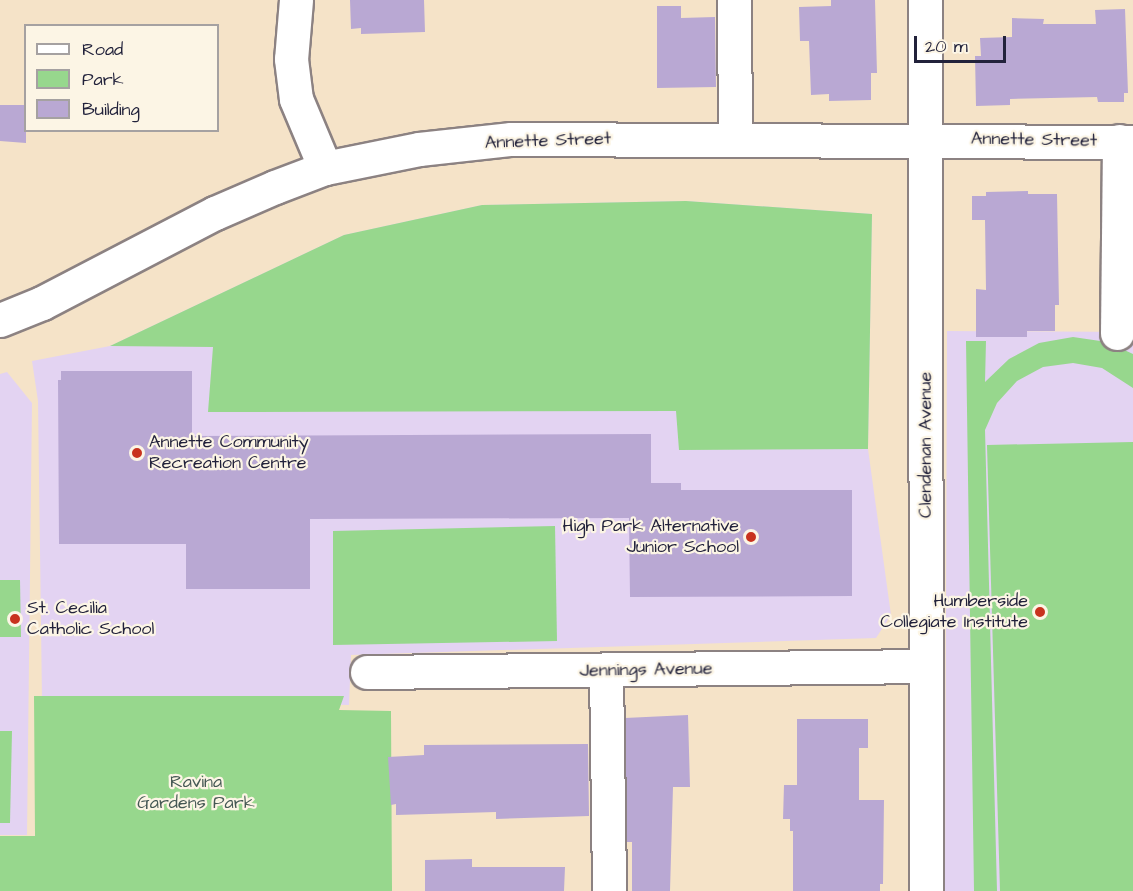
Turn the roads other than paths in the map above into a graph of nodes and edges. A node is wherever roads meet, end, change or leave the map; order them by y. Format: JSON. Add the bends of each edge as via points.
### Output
{"nodes":[{"id":1,"x":296,"y":0,"type":"edge"},
{"id":2,"x":734,"y":0,"type":"edge"},
{"id":3,"x":925,"y":0,"type":"edge"},
{"id":4,"x":735,"y":138,"type":"junction"},
{"id":5,"x":925,"y":140,"type":"junction"},
{"id":6,"x":1126,"y":142,"type":"edge"},
{"id":7,"x":324,"y":168,"type":"junction"},
{"id":8,"x":0,"y":320,"type":"edge"},
{"id":9,"x":1117,"y":333,"type":"dead end"},
{"id":10,"x":926,"y":666,"type":"junction"},
{"id":11,"x":606,"y":670,"type":"junction"},
{"id":12,"x":367,"y":672,"type":"dead end"},
{"id":13,"x":609,"y":891,"type":"edge"},
{"id":14,"x":926,"y":891,"type":"edge"}],
"edges":[{"from":1,"to":7,"type":"street","via":[[291,59],[296,99]]},
{"from":2,"to":4,"type":"street"},
{"from":3,"to":5,"type":"street","name":"Clendenan Avenue"},
{"from":4,"to":5,"type":"street","name":"Annette Street"},
{"from":4,"to":7,"type":"street","name":"Annette Street","via":[[512,139],[418,149]]},
{"from":5,"to":6,"type":"street","name":"Annette Street"},
{"from":5,"to":10,"type":"street","name":"Clendenan Avenue"},
{"from":6,"to":9,"type":"street"},
{"from":7,"to":8,"type":"street","name":"Annette Street","via":[[215,213],[42,303]]},
{"from":10,"to":11,"type":"street","name":"Jennings Avenue"},
{"from":10,"to":14,"type":"street","name":"Clendenan Avenue"},
{"from":11,"to":12,"type":"street","name":"Jennings Avenue"},
{"from":11,"to":13,"type":"street"}]}
